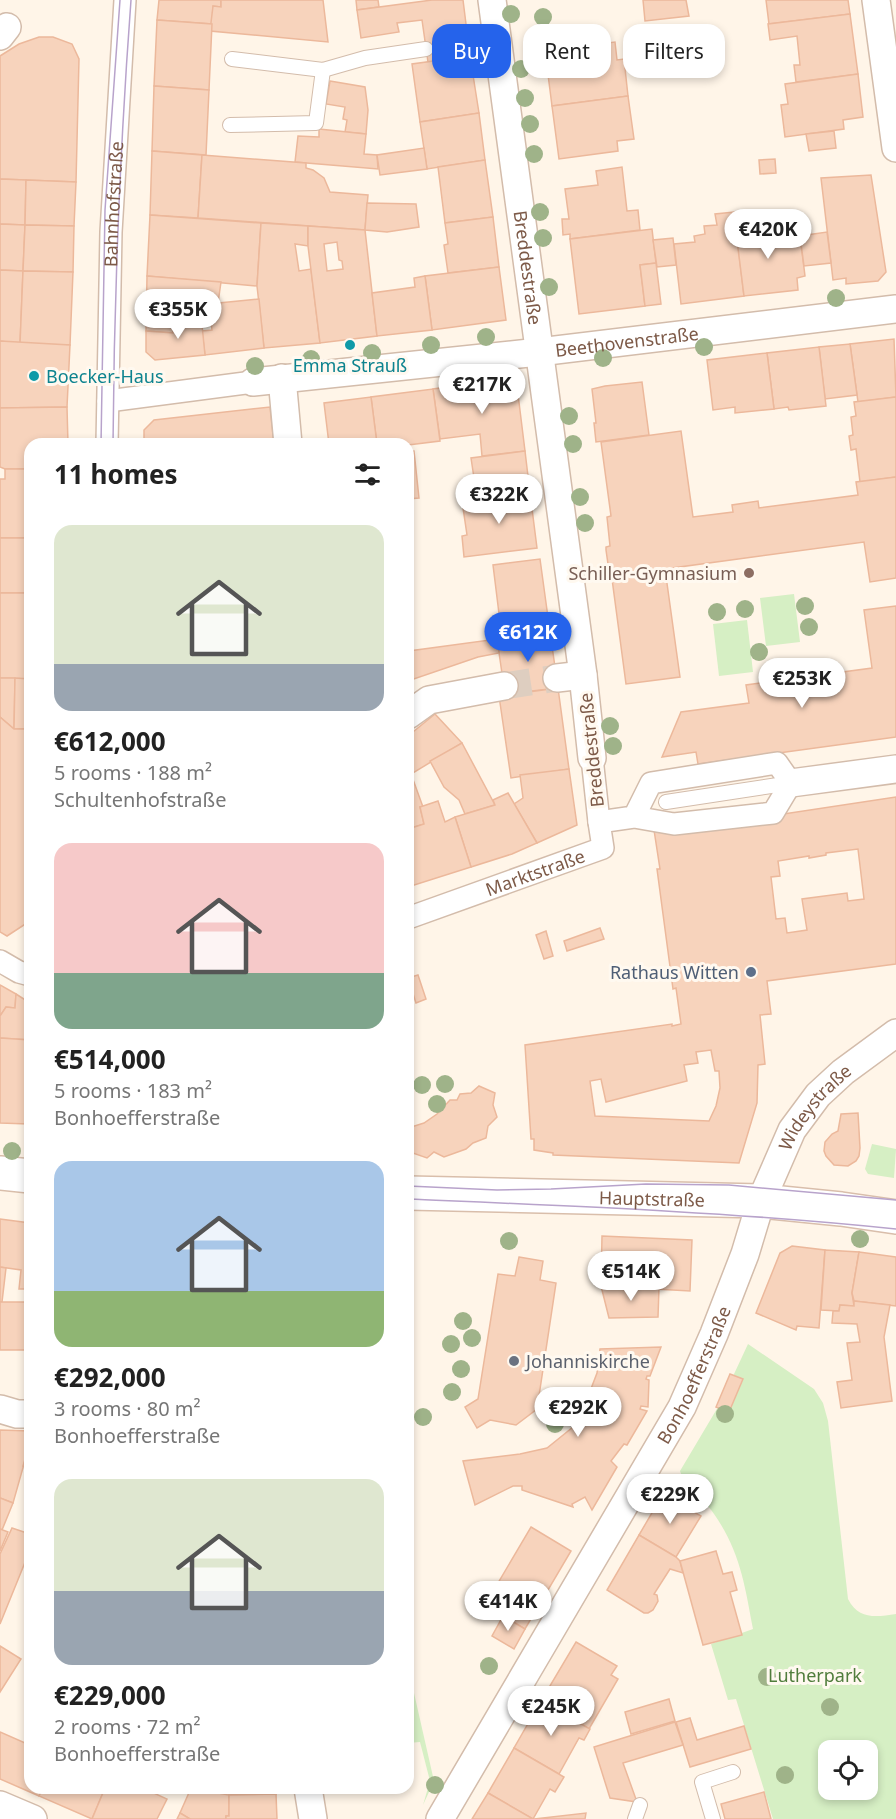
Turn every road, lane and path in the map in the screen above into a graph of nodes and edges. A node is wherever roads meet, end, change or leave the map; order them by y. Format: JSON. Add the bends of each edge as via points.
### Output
{"nodes":[{"id":1,"x":125,"y":0,"type":"edge"},
{"id":2,"x":492,"y":0,"type":"edge"},
{"id":3,"x":876,"y":0,"type":"edge"},
{"id":4,"x":495,"y":24,"type":"edge"},
{"id":5,"x":426,"y":50,"type":"dead end"},
{"id":6,"x":232,"y":59,"type":"dead end"},
{"id":7,"x":323,"y":70,"type":"junction"},
{"id":8,"x":502,"y":78,"type":"edge"},
{"id":9,"x":230,"y":125,"type":"dead end"},
{"id":10,"x":896,"y":148,"type":"edge"},
{"id":11,"x":896,"y":309,"type":"edge"},
{"id":12,"x":539,"y":352,"type":"junction"},
{"id":13,"x":282,"y":378,"type":"junction"},
{"id":14,"x":252,"y":382,"type":"joint"},
{"id":15,"x":108,"y":401,"type":"junction"},
{"id":16,"x":107,"y":438,"type":"edge"},
{"id":17,"x":287,"y":438,"type":"edge"},
{"id":18,"x":504,"y":686,"type":"tunnel mouth"},
{"id":19,"x":414,"y":711,"type":"edge"},
{"id":20,"x":592,"y":758,"type":"joint"},
{"id":21,"x":896,"y":770,"type":"edge"},
{"id":22,"x":791,"y":783,"type":"junction"},
{"id":23,"x":666,"y":802,"type":"dead end"},
{"id":24,"x":634,"y":817,"type":"junction"},
{"id":25,"x":599,"y":822,"type":"junction"},
{"id":26,"x":414,"y":916,"type":"edge"},
{"id":27,"x":0,"y":962,"type":"edge"},
{"id":28,"x":24,"y":973,"type":"edge"},
{"id":29,"x":896,"y":1033,"type":"edge"},
{"id":30,"x":0,"y":1173,"type":"edge"},
{"id":31,"x":24,"y":1175,"type":"edge"},
{"id":32,"x":414,"y":1193,"type":"edge"},
{"id":33,"x":761,"y":1201,"type":"junction"},
{"id":34,"x":896,"y":1216,"type":"edge"},
{"id":35,"x":0,"y":1409,"type":"edge"},
{"id":36,"x":24,"y":1414,"type":"edge"},
{"id":37,"x":733,"y":1772,"type":"dead end"},
{"id":38,"x":309,"y":1794,"type":"edge"},
{"id":39,"x":0,"y":1805,"type":"edge"},
{"id":40,"x":640,"y":1805,"type":"dead end"},
{"id":41,"x":33,"y":1819,"type":"edge"},
{"id":42,"x":314,"y":1819,"type":"edge"},
{"id":43,"x":440,"y":1819,"type":"edge"},
{"id":44,"x":635,"y":1819,"type":"edge"},
{"id":45,"x":713,"y":1819,"type":"edge"}],
"edges":[{"from":1,"to":15,"type":"street","name":"Bahnhofstraße","via":[[111,232]]},
{"from":2,"to":4,"type":"street","name":"Breddestraße"},
{"from":3,"to":10,"type":"street"},
{"from":5,"to":7,"type":"lane","via":[[365,58]]},
{"from":6,"to":7,"type":"lane"},
{"from":7,"to":9,"type":"lane","via":[[316,123]]},
{"from":8,"to":12,"type":"street","name":"Breddestraße"},
{"from":11,"to":12,"type":"street","name":"Beethovenstraße"},
{"from":12,"to":13,"type":"street","name":"Beethovenstraße"},
{"from":12,"to":20,"type":"street","name":"Breddestraße","via":[[570,677]]},
{"from":13,"to":14,"type":"street","name":"Beethovenstraße"},
{"from":13,"to":17,"type":"street"},
{"from":14,"to":15,"type":"street","name":"Beethovenstraße"},
{"from":15,"to":16,"type":"street","name":"Bahnhofstraße"},
{"from":18,"to":19,"type":"street","via":[[429,700]]},
{"from":20,"to":25,"type":"street","name":"Breddestraße"},
{"from":21,"to":22,"type":"street"},
{"from":22,"to":23,"type":"lane"},
{"from":22,"to":24,"type":"street","via":[[773,813],[674,824]]},
{"from":22,"to":24,"type":"street","via":[[777,763],[651,783]]},
{"from":24,"to":25,"type":"street"},
{"from":25,"to":26,"type":"street","name":"Marktstraße","via":[[603,848]]},
{"from":27,"to":28,"type":"street"},
{"from":29,"to":33,"type":"street","name":"Wideystraße","via":[[843,1072],[804,1112],[783,1148]]},
{"from":30,"to":31,"type":"main road"},
{"from":32,"to":33,"type":"main road","name":"Hauptstraße"},
{"from":33,"to":34,"type":"main road","name":"Hauptstraße"},
{"from":33,"to":43,"type":"street","name":"Bonhoefferstraße","via":[[745,1254],[682,1407]]},
{"from":35,"to":36,"type":"street"},
{"from":37,"to":45,"type":"lane","via":[[702,1782]]},
{"from":38,"to":42,"type":"street"},
{"from":39,"to":41,"type":"street"},
{"from":40,"to":44,"type":"lane"}]}
